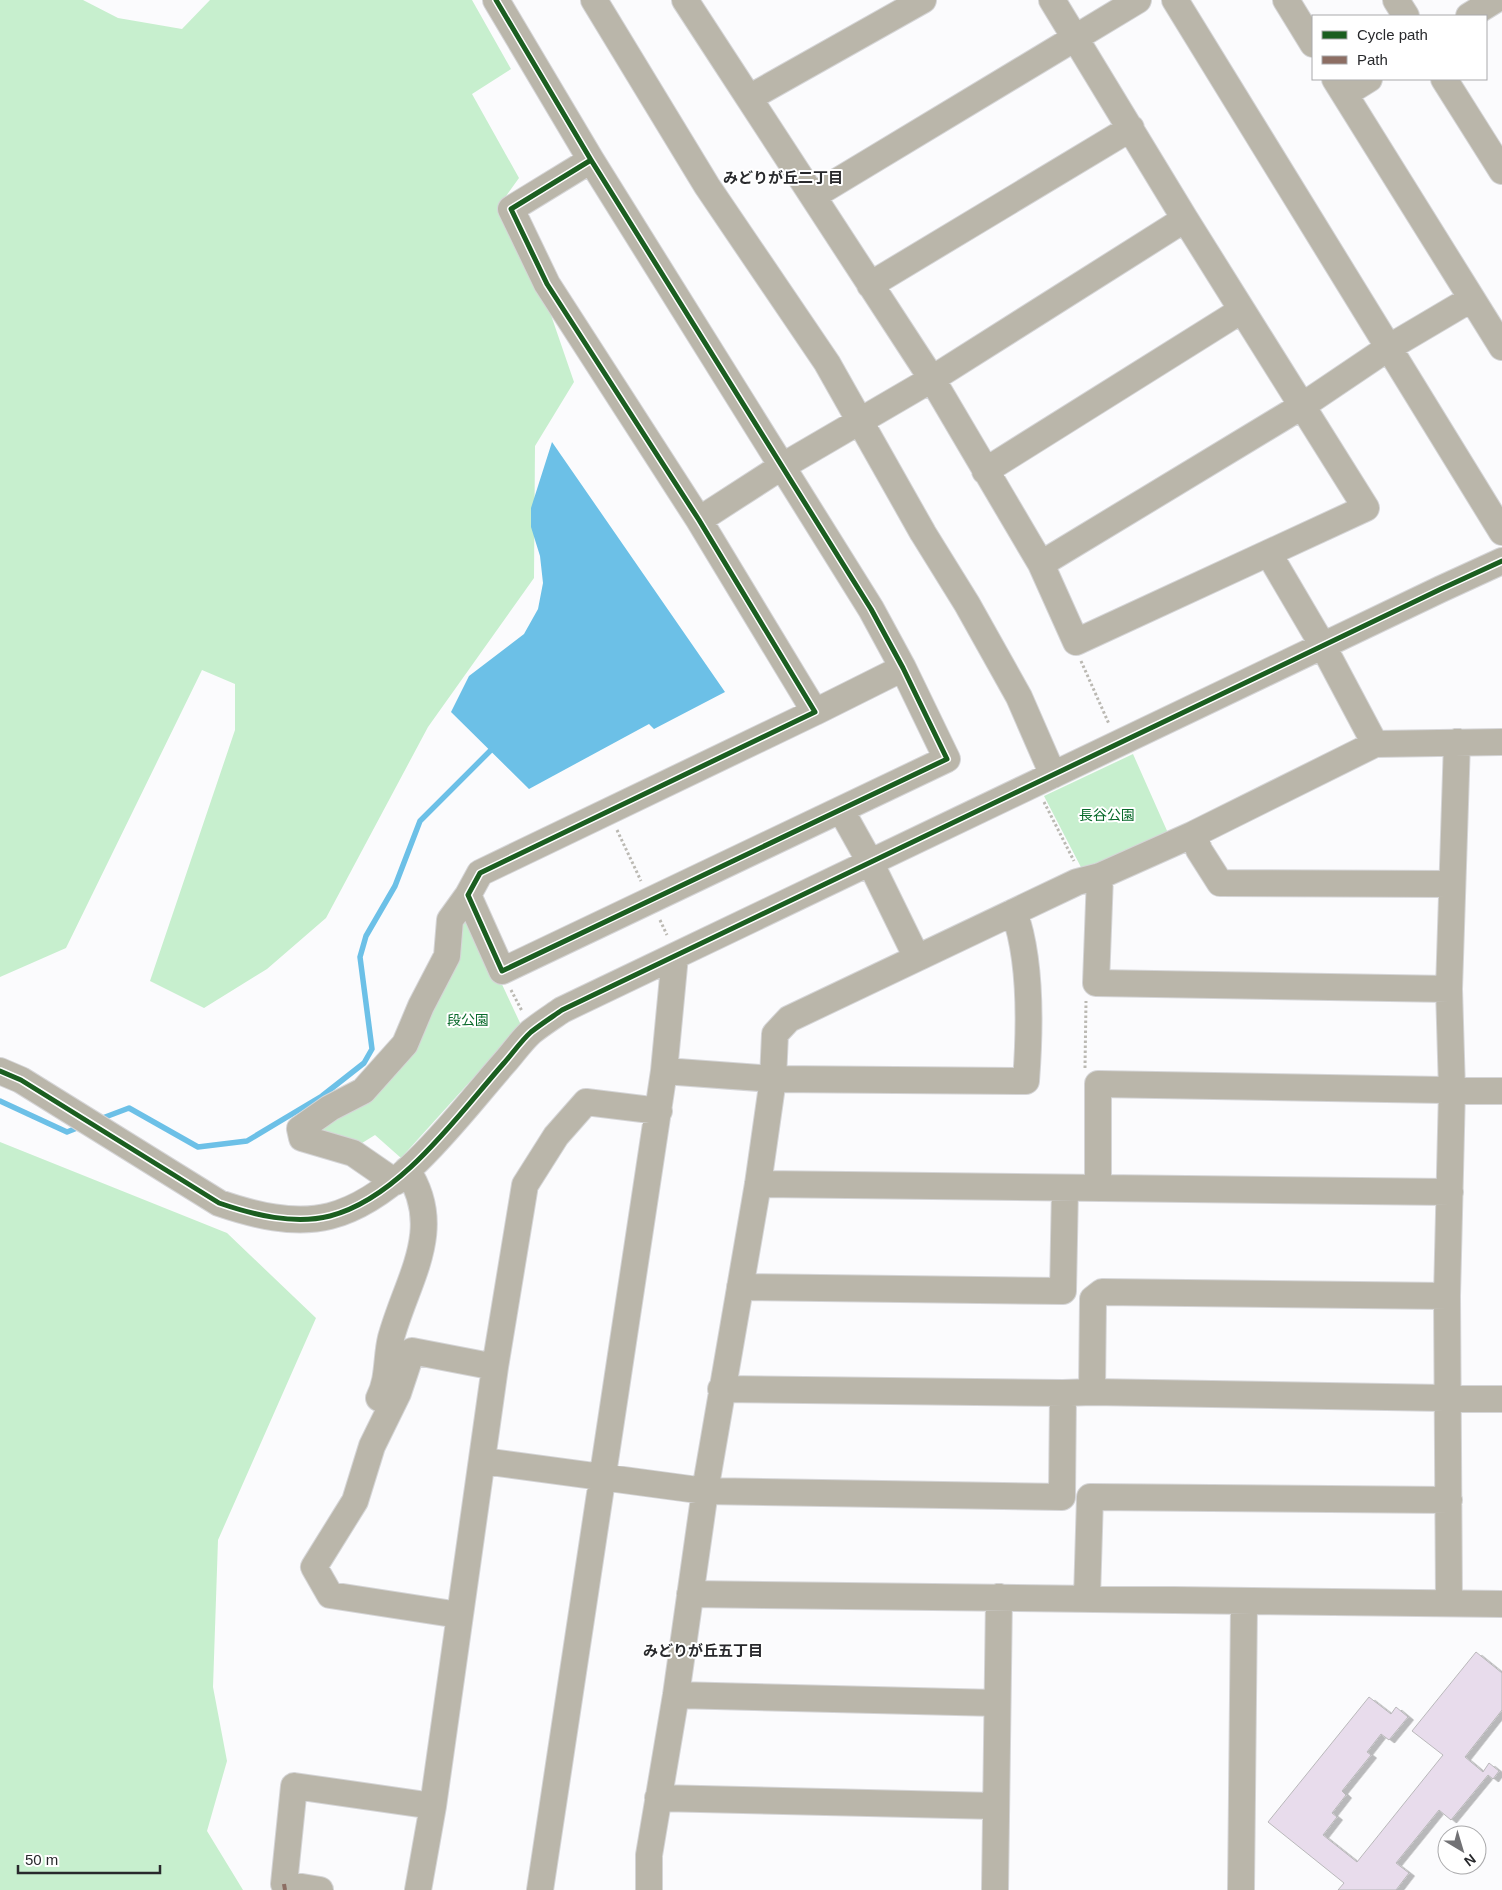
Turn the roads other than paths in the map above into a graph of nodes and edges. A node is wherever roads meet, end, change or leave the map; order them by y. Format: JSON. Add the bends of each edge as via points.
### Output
{"nodes":[{"id":1,"x":496,"y":0,"type":"edge"},
{"id":2,"x":594,"y":0,"type":"edge"},
{"id":3,"x":923,"y":0,"type":"edge"},
{"id":4,"x":1052,"y":0,"type":"edge"},
{"id":5,"x":1138,"y":0,"type":"edge"},
{"id":6,"x":1174,"y":0,"type":"edge"},
{"id":7,"x":1286,"y":0,"type":"edge"},
{"id":8,"x":1396,"y":0,"type":"edge"},
{"id":9,"x":1495,"y":0,"type":"edge"},
{"id":10,"x":688,"y":1,"type":"edge"},
{"id":11,"x":1405,"y":15,"type":"edge"},
{"id":12,"x":1471,"y":15,"type":"edge"},
{"id":13,"x":1076,"y":36,"type":"junction"},
{"id":14,"x":1312,"y":42,"type":"edge"},
{"id":15,"x":1365,"y":80,"type":"edge"},
{"id":16,"x":1445,"y":80,"type":"edge"},
{"id":17,"x":1340,"y":86,"type":"edge"},
{"id":18,"x":749,"y":98,"type":"junction"},
{"id":19,"x":1131,"y":128,"type":"junction"},
{"id":20,"x":591,"y":160,"type":"junction"},
{"id":21,"x":1502,"y":171,"type":"edge"},
{"id":22,"x":813,"y":196,"type":"junction"},
{"id":23,"x":1185,"y":220,"type":"junction"},
{"id":24,"x":870,"y":285,"type":"junction"},
{"id":25,"x":1471,"y":299,"type":"junction"},
{"id":26,"x":1242,"y":310,"type":"junction"},
{"id":27,"x":1502,"y":347,"type":"edge"},
{"id":28,"x":1388,"y":348,"type":"junction"},
{"id":29,"x":932,"y":379,"type":"junction"},
{"id":30,"x":1302,"y":406,"type":"junction"},
{"id":31,"x":861,"y":421,"type":"junction"},
{"id":32,"x":781,"y":467,"type":"junction"},
{"id":33,"x":985,"y":471,"type":"junction"},
{"id":34,"x":699,"y":520,"type":"junction"},
{"id":35,"x":1502,"y":532,"type":"edge"},
{"id":36,"x":1269,"y":554,"type":"junction"},
{"id":37,"x":1502,"y":562,"type":"edge"},
{"id":38,"x":1041,"y":564,"type":"junction"},
{"id":39,"x":1322,"y":646,"type":"junction"},
{"id":40,"x":903,"y":668,"type":"junction"},
{"id":41,"x":815,"y":712,"type":"junction"},
{"id":42,"x":1457,"y":742,"type":"junction"},
{"id":43,"x":1502,"y":742,"type":"edge"},
{"id":44,"x":1375,"y":744,"type":"junction"},
{"id":45,"x":1053,"y":775,"type":"junction"},
{"id":46,"x":841,"y":810,"type":"junction"},
{"id":47,"x":1194,"y":834,"type":"junction"},
{"id":48,"x":870,"y":862,"type":"junction"},
{"id":49,"x":1100,"y":876,"type":"junction"},
{"id":50,"x":1452,"y":884,"type":"junction"},
{"id":51,"x":468,"y":894,"type":"junction"},
{"id":52,"x":1014,"y":912,"type":"junction"},
{"id":53,"x":673,"y":949,"type":"junction"},
{"id":54,"x":916,"y":958,"type":"junction"},
{"id":55,"x":1448,"y":988,"type":"junction"},
{"id":56,"x":0,"y":1071,"type":"edge"},
{"id":57,"x":664,"y":1071,"type":"junction"},
{"id":58,"x":773,"y":1079,"type":"junction"},
{"id":59,"x":1452,"y":1090,"type":"junction"},
{"id":60,"x":1502,"y":1091,"type":"edge"},
{"id":61,"x":659,"y":1111,"type":"junction"},
{"id":62,"x":401,"y":1176,"type":"junction"},
{"id":63,"x":758,"y":1184,"type":"junction"},
{"id":64,"x":1065,"y":1188,"type":"junction"},
{"id":65,"x":1098,"y":1188,"type":"junction"},
{"id":66,"x":1450,"y":1192,"type":"junction"},
{"id":67,"x":740,"y":1287,"type":"junction"},
{"id":68,"x":1447,"y":1296,"type":"junction"},
{"id":69,"x":495,"y":1367,"type":"junction"},
{"id":70,"x":722,"y":1389,"type":"junction"},
{"id":71,"x":1092,"y":1392,"type":"junction"},
{"id":72,"x":1063,"y":1393,"type":"junction"},
{"id":73,"x":1450,"y":1398,"type":"junction"},
{"id":74,"x":1502,"y":1399,"type":"edge"},
{"id":75,"x":483,"y":1461,"type":"junction"},
{"id":76,"x":602,"y":1477,"type":"junction"},
{"id":77,"x":705,"y":1492,"type":"junction"},
{"id":78,"x":1448,"y":1500,"type":"junction"},
{"id":79,"x":314,"y":1567,"type":"junction"},
{"id":80,"x":690,"y":1594,"type":"junction"},
{"id":81,"x":1000,"y":1597,"type":"junction"},
{"id":82,"x":1087,"y":1598,"type":"junction"},
{"id":83,"x":1244,"y":1603,"type":"junction"},
{"id":84,"x":1449,"y":1603,"type":"junction"},
{"id":85,"x":1502,"y":1604,"type":"edge"},
{"id":86,"x":459,"y":1615,"type":"junction"},
{"id":87,"x":676,"y":1694,"type":"junction"},
{"id":88,"x":997,"y":1703,"type":"junction"},
{"id":89,"x":658,"y":1798,"type":"junction"},
{"id":90,"x":433,"y":1806,"type":"junction"},
{"id":91,"x":995,"y":1806,"type":"junction"},
{"id":92,"x":320,"y":1890,"type":"edge"},
{"id":93,"x":418,"y":1890,"type":"edge"},
{"id":94,"x":540,"y":1890,"type":"edge"},
{"id":95,"x":649,"y":1890,"type":"edge"},
{"id":96,"x":995,"y":1890,"type":"edge"},
{"id":97,"x":1242,"y":1890,"type":"edge"}],
"edges":[{"from":1,"to":20,"type":"street"},
{"from":2,"to":31,"type":"street","via":[[708,186],[817,347]]},
{"from":3,"to":18,"type":"street"},
{"from":4,"to":13,"type":"street"},
{"from":5,"to":13,"type":"street"},
{"from":6,"to":28,"type":"street"},
{"from":7,"to":14,"type":"street"},
{"from":8,"to":11,"type":"street"},
{"from":9,"to":12,"type":"street"},
{"from":10,"to":18,"type":"street"},
{"from":13,"to":19,"type":"street"},
{"from":13,"to":22,"type":"street"},
{"from":15,"to":17,"type":"street"},
{"from":16,"to":21,"type":"street"},
{"from":17,"to":25,"type":"street"},
{"from":18,"to":22,"type":"street"},
{"from":19,"to":23,"type":"street"},
{"from":19,"to":24,"type":"street"},
{"from":20,"to":32,"type":"street"},
{"from":20,"to":34,"type":"street","via":[[511,209],[547,284]]},
{"from":22,"to":24,"type":"street"},
{"from":23,"to":26,"type":"street"},
{"from":23,"to":29,"type":"street"},
{"from":24,"to":29,"type":"street"},
{"from":25,"to":27,"type":"street"},
{"from":25,"to":28,"type":"street"},
{"from":26,"to":30,"type":"street"},
{"from":26,"to":33,"type":"street"},
{"from":28,"to":30,"type":"street"},
{"from":28,"to":35,"type":"street"},
{"from":29,"to":31,"type":"street"},
{"from":29,"to":33,"type":"street"},
{"from":30,"to":36,"type":"street","via":[[1366,508]]},
{"from":30,"to":38,"type":"street"},
{"from":31,"to":32,"type":"street"},
{"from":31,"to":45,"type":"street","via":[[1018,697]]},
{"from":32,"to":34,"type":"street"},
{"from":32,"to":40,"type":"street","via":[[871,609]]},
{"from":33,"to":38,"type":"street"},
{"from":34,"to":41,"type":"street"},
{"from":36,"to":38,"type":"street","via":[[1076,642]]},
{"from":36,"to":39,"type":"street"},
{"from":37,"to":39,"type":"street"},
{"from":39,"to":44,"type":"street"},
{"from":39,"to":45,"type":"street"},
{"from":40,"to":41,"type":"street"},
{"from":40,"to":46,"type":"street","via":[[947,759]]},
{"from":41,"to":51,"type":"street","via":[[480,873]]},
{"from":42,"to":43,"type":"street"},
{"from":42,"to":44,"type":"street"},
{"from":42,"to":50,"type":"street"},
{"from":44,"to":47,"type":"street"},
{"from":45,"to":48,"type":"street"},
{"from":46,"to":48,"type":"street"},
{"from":46,"to":51,"type":"street","via":[[502,971]]},
{"from":47,"to":49,"type":"street"},
{"from":47,"to":50,"type":"street","via":[[1199,850],[1220,883]]},
{"from":48,"to":53,"type":"street"},
{"from":48,"to":54,"type":"street"},
{"from":49,"to":52,"type":"street","via":[[1077,882]]},
{"from":49,"to":55,"type":"street","via":[[1096,984]]},
{"from":50,"to":55,"type":"street"},
{"from":51,"to":62,"type":"street","via":[[450,920],[447,956],[420,1006],[405,1044],[363,1091],[330,1108],[300,1130],[302,1138],[353,1153]]},
{"from":52,"to":54,"type":"street"},
{"from":52,"to":58,"type":"street","via":[[1021,932],[1030,1031],[1026,1081]]},
{"from":53,"to":57,"type":"street"},
{"from":53,"to":62,"type":"street","via":[[562,1010],[531,1032]]},
{"from":54,"to":58,"type":"street","via":[[789,1018],[775,1034]]},
{"from":55,"to":59,"type":"street"},
{"from":56,"to":62,"type":"street","via":[[21,1080],[189,1186],[219,1203],[250,1214],[310,1219],[331,1216],[381,1192]]},
{"from":57,"to":58,"type":"street"},
{"from":57,"to":61,"type":"street"},
{"from":58,"to":63,"type":"street"},
{"from":59,"to":60,"type":"street"},
{"from":59,"to":65,"type":"street","via":[[1098,1084]]},
{"from":59,"to":66,"type":"street"},
{"from":61,"to":69,"type":"street","via":[[586,1102],[556,1136],[525,1185]]},
{"from":61,"to":76,"type":"street"},
{"from":62,"to":79,"type":"street","via":[[417,1185],[422,1198],[426,1219],[423,1247],[391,1339],[385,1386],[357,1440],[341,1497],[304,1554]]},
{"from":63,"to":64,"type":"street"},
{"from":63,"to":67,"type":"street"},
{"from":64,"to":65,"type":"street"},
{"from":64,"to":67,"type":"street","via":[[1063,1291]]},
{"from":65,"to":66,"type":"street"},
{"from":66,"to":68,"type":"street"},
{"from":67,"to":70,"type":"street"},
{"from":68,"to":71,"type":"street","via":[[1102,1292],[1093,1299]]},
{"from":68,"to":73,"type":"street"},
{"from":69,"to":75,"type":"street"},
{"from":69,"to":79,"type":"street","via":[[412,1351],[398,1393],[372,1446],[356,1500]]},
{"from":70,"to":72,"type":"street"},
{"from":70,"to":77,"type":"street"},
{"from":71,"to":72,"type":"street"},
{"from":71,"to":73,"type":"street"},
{"from":72,"to":77,"type":"street","via":[[1062,1497]]},
{"from":73,"to":74,"type":"street"},
{"from":73,"to":78,"type":"street"},
{"from":75,"to":76,"type":"street"},
{"from":75,"to":86,"type":"street"},
{"from":76,"to":77,"type":"street"},
{"from":76,"to":94,"type":"street"},
{"from":77,"to":80,"type":"street"},
{"from":78,"to":82,"type":"street","via":[[1090,1497]]},
{"from":78,"to":84,"type":"street"},
{"from":79,"to":86,"type":"street","via":[[330,1595]]},
{"from":80,"to":81,"type":"street"},
{"from":80,"to":87,"type":"street"},
{"from":81,"to":82,"type":"street"},
{"from":81,"to":88,"type":"street"},
{"from":82,"to":83,"type":"street"},
{"from":83,"to":84,"type":"street"},
{"from":83,"to":97,"type":"street"},
{"from":84,"to":85,"type":"street"},
{"from":86,"to":90,"type":"street"},
{"from":87,"to":88,"type":"street"},
{"from":87,"to":89,"type":"street"},
{"from":88,"to":91,"type":"street"},
{"from":89,"to":91,"type":"street"},
{"from":89,"to":95,"type":"street","via":[[649,1855]]},
{"from":90,"to":92,"type":"street","via":[[294,1786],[284,1884]]},
{"from":90,"to":93,"type":"street"},
{"from":91,"to":96,"type":"street"}]}
